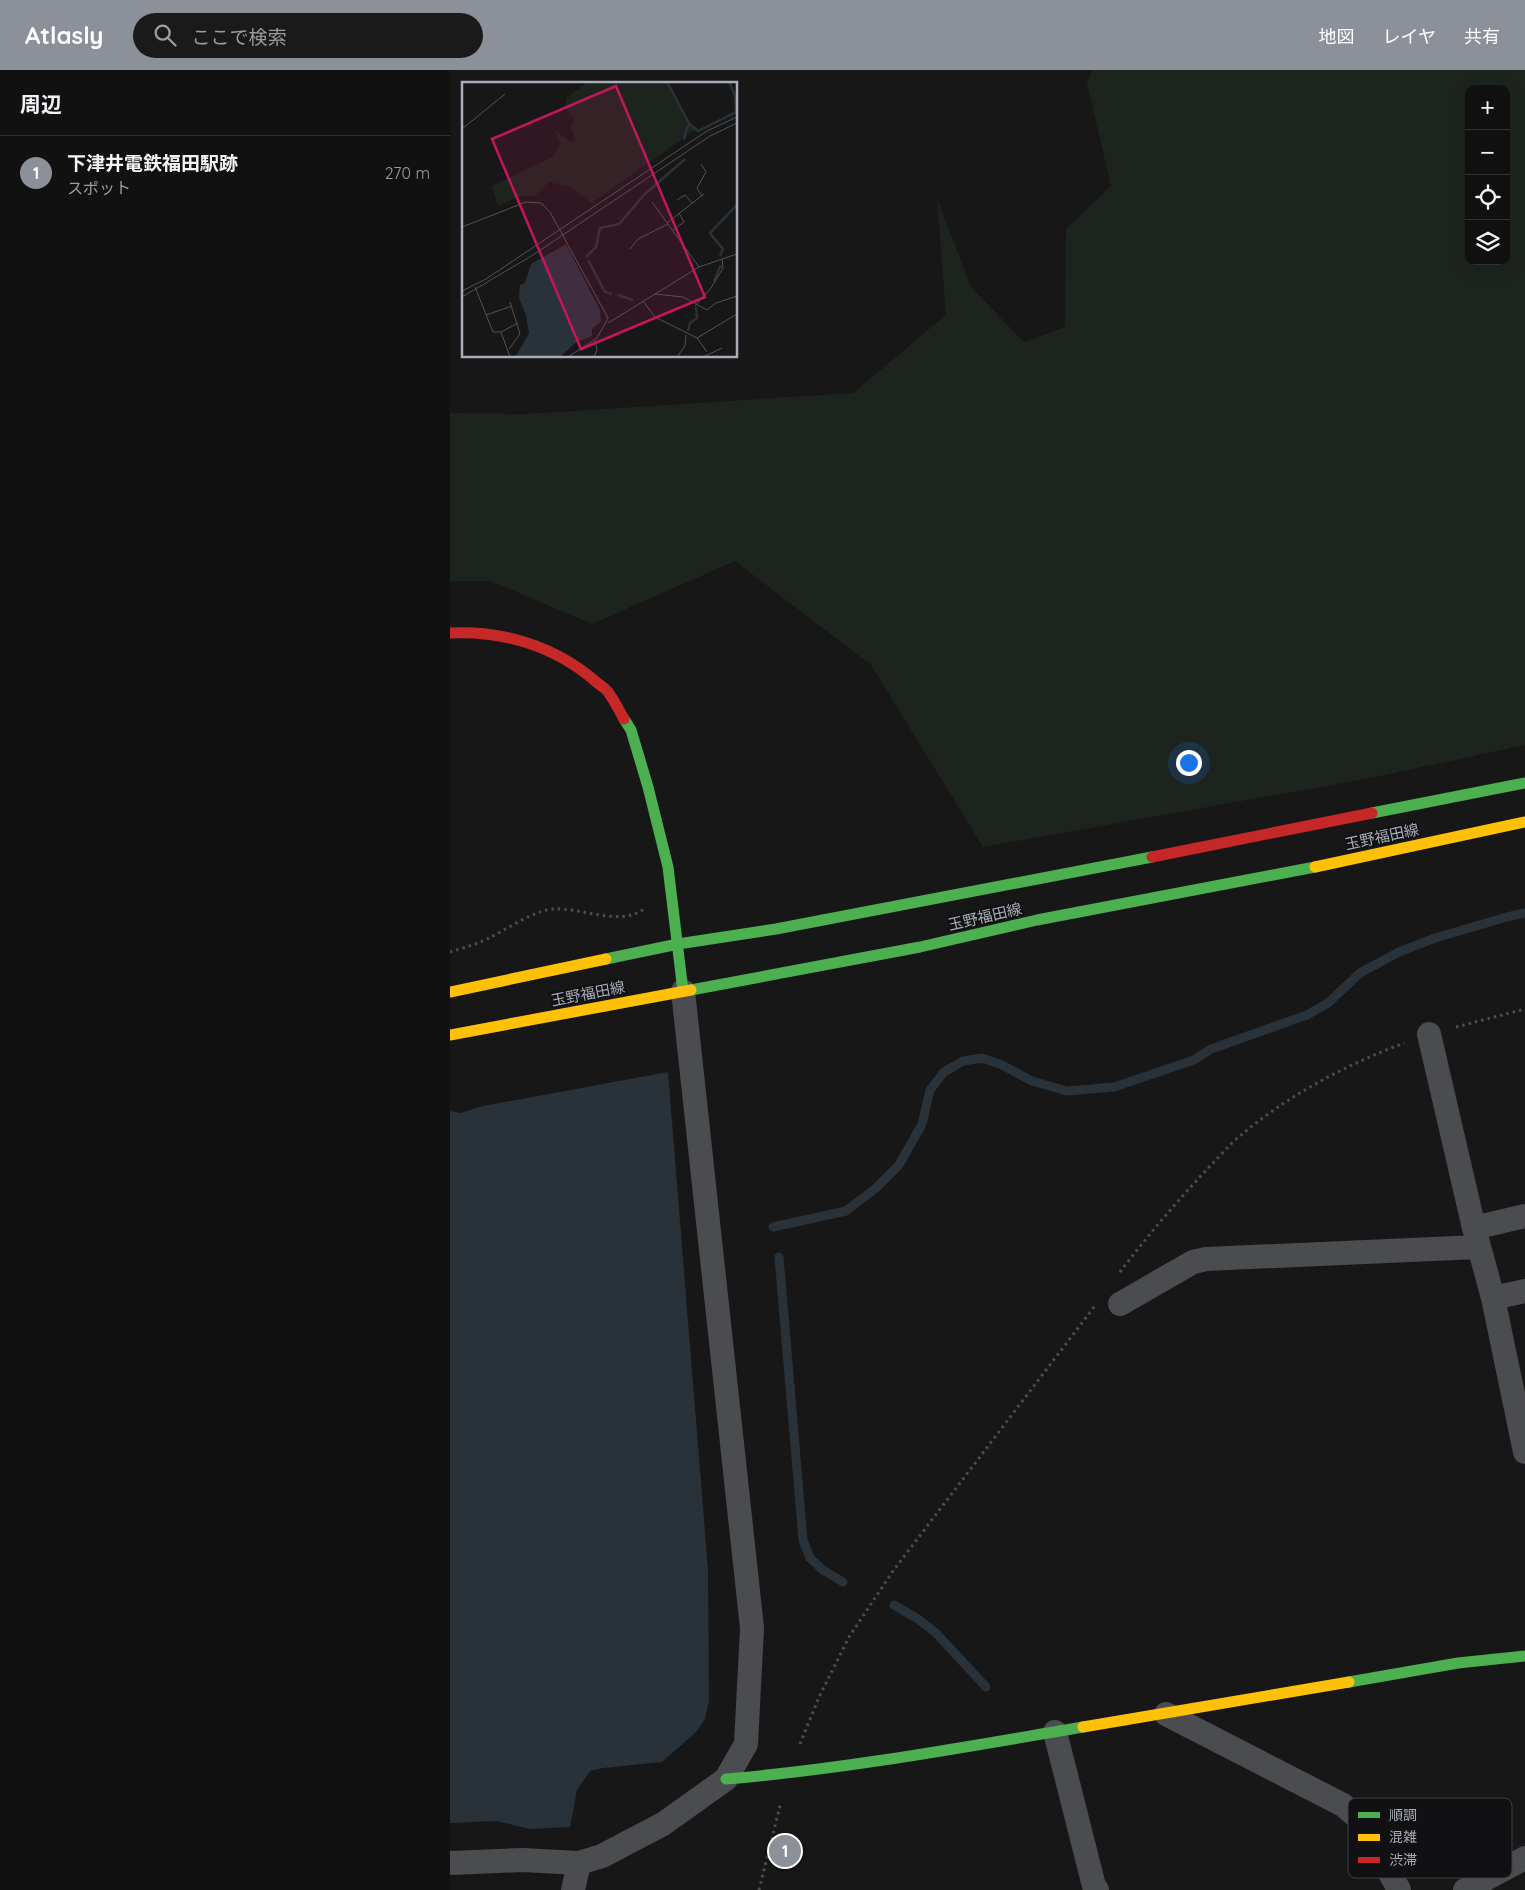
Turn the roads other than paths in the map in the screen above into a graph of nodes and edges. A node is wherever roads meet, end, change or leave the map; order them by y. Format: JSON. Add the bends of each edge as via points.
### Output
{"nodes":[{"id":1,"x":450,"y":633,"type":"edge"},
{"id":2,"x":1525,"y":783,"type":"edge"},
{"id":3,"x":1525,"y":822,"type":"edge"},
{"id":4,"x":678,"y":944,"type":"junction"},
{"id":5,"x":450,"y":992,"type":"edge"},
{"id":6,"x":683,"y":992,"type":"junction"},
{"id":7,"x":1429,"y":1034,"type":"dead end"},
{"id":8,"x":450,"y":1035,"type":"edge"},
{"id":9,"x":1525,"y":1216,"type":"edge"},
{"id":10,"x":1476,"y":1238,"type":"junction"},
{"id":11,"x":1525,"y":1291,"type":"edge"},
{"id":12,"x":1493,"y":1298,"type":"junction"},
{"id":13,"x":1120,"y":1304,"type":"dead end"},
{"id":14,"x":1525,"y":1452,"type":"edge"},
{"id":15,"x":1525,"y":1656,"type":"edge"},
{"id":16,"x":1166,"y":1714,"type":"junction"},
{"id":17,"x":1055,"y":1732,"type":"junction"},
{"id":18,"x":726,"y":1779,"type":"junction"},
{"id":19,"x":1348,"y":1809,"type":"edge"},
{"id":20,"x":1525,"y":1858,"type":"edge"},
{"id":21,"x":579,"y":1862,"type":"junction"},
{"id":22,"x":450,"y":1863,"type":"edge"},
{"id":23,"x":1512,"y":1865,"type":"edge"},
{"id":24,"x":1392,"y":1878,"type":"edge"},
{"id":25,"x":1488,"y":1878,"type":"edge"},
{"id":26,"x":573,"y":1890,"type":"edge"},
{"id":27,"x":1097,"y":1890,"type":"edge"},
{"id":28,"x":1398,"y":1890,"type":"edge"},
{"id":29,"x":1465,"y":1890,"type":"edge"}],
"edges":[{"from":1,"to":4,"type":"main road","via":[[469,632],[509,638],[550,650],[579,667],[608,692],[631,730],[648,787],[668,867]]},
{"from":2,"to":4,"type":"main road","name":"玉野福田線","via":[[1016,884]]},
{"from":3,"to":6,"type":"main road","name":"玉野福田線","via":[[1270,876],[1037,920],[920,947]]},
{"from":4,"to":5,"type":"main road","name":"玉野福田線"},
{"from":4,"to":6,"type":"main road"},
{"from":6,"to":8,"type":"main road","name":"玉野福田線"},
{"from":6,"to":18,"type":"street","via":[[752,1628],[746,1744]]},
{"from":7,"to":10,"type":"street"},
{"from":9,"to":10,"type":"street"},
{"from":10,"to":12,"type":"street"},
{"from":10,"to":13,"type":"street","via":[[1206,1259],[1193,1262]]},
{"from":11,"to":12,"type":"street"},
{"from":12,"to":14,"type":"street"},
{"from":15,"to":16,"type":"main road","via":[[1448,1665]]},
{"from":16,"to":17,"type":"main road"},
{"from":16,"to":19,"type":"street"},
{"from":17,"to":18,"type":"main road","via":[[872,1763]]},
{"from":17,"to":27,"type":"street"},
{"from":18,"to":21,"type":"street","via":[[663,1824],[602,1856]]},
{"from":20,"to":23,"type":"street"},
{"from":21,"to":22,"type":"street"},
{"from":21,"to":26,"type":"street"},
{"from":24,"to":28,"type":"street"},
{"from":25,"to":29,"type":"street"}]}
